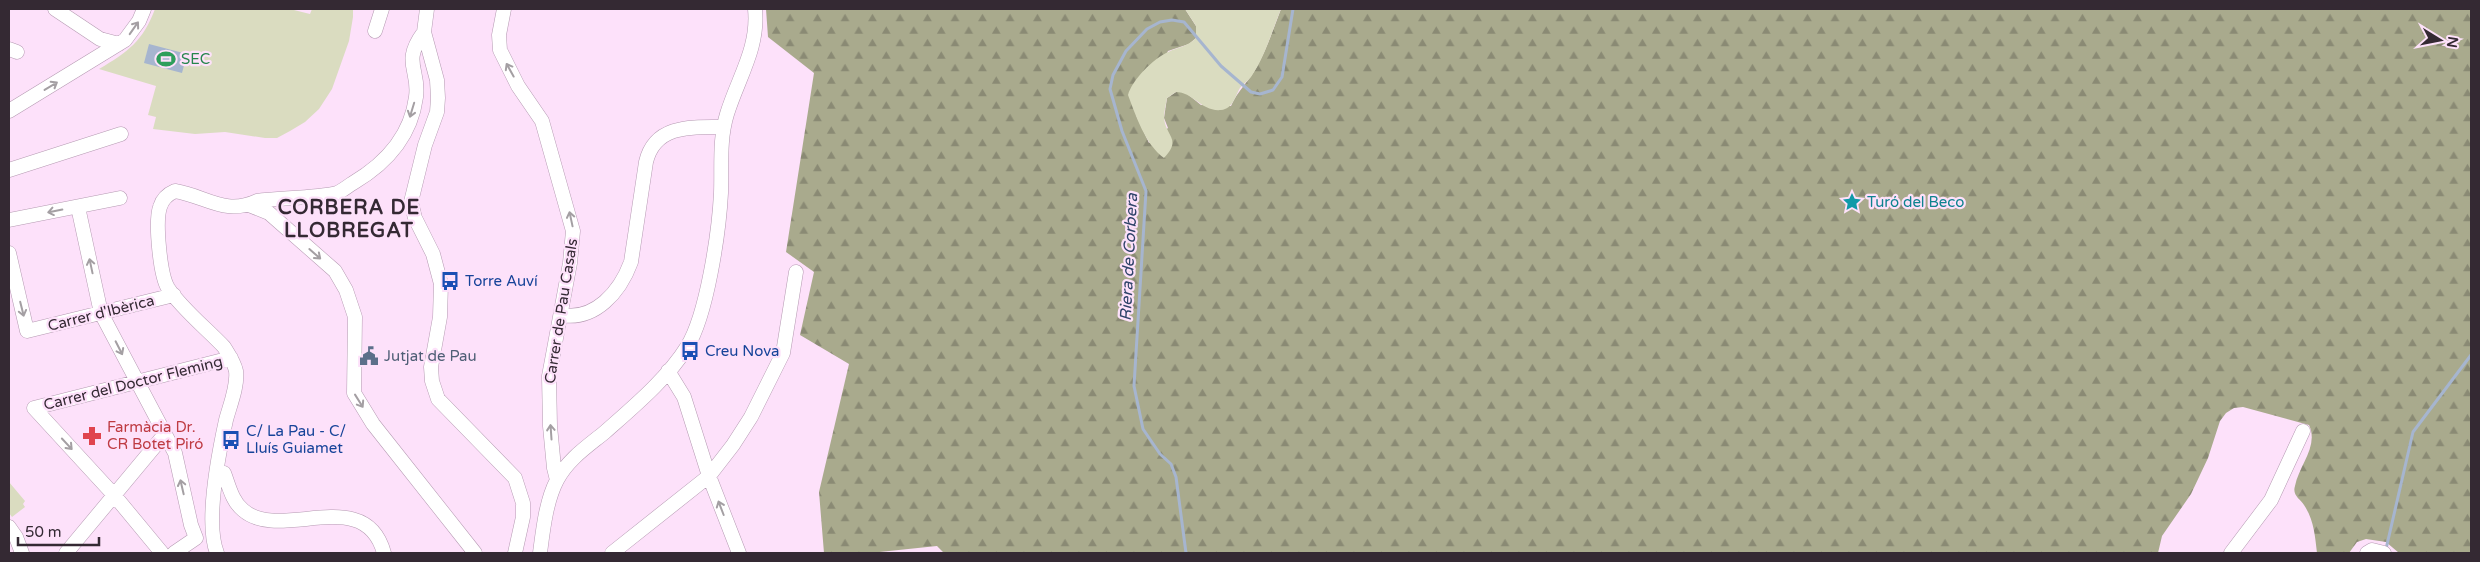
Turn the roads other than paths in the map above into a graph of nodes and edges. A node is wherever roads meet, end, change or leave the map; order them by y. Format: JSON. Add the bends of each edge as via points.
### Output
{"nodes":[{"id":1,"x":55,"y":9,"type":"edge"},
{"id":2,"x":144,"y":9,"type":"edge"},
{"id":3,"x":382,"y":9,"type":"edge"},
{"id":4,"x":427,"y":9,"type":"edge"},
{"id":5,"x":504,"y":9,"type":"edge"},
{"id":6,"x":755,"y":9,"type":"edge"},
{"id":7,"x":376,"y":31,"type":"dead end"},
{"id":8,"x":424,"y":32,"type":"junction"},
{"id":9,"x":119,"y":44,"type":"junction"},
{"id":10,"x":430,"y":59,"type":"junction"},
{"id":11,"x":412,"y":62,"type":"junction"},
{"id":12,"x":9,"y":111,"type":"edge"},
{"id":13,"x":724,"y":127,"type":"junction"},
{"id":14,"x":121,"y":134,"type":"dead end"},
{"id":15,"x":9,"y":170,"type":"edge"},
{"id":16,"x":120,"y":198,"type":"dead end"},
{"id":17,"x":283,"y":198,"type":"junction"},
{"id":18,"x":249,"y":205,"type":"junction"},
{"id":19,"x":78,"y":207,"type":"junction"},
{"id":20,"x":273,"y":216,"type":"junction"},
{"id":21,"x":9,"y":220,"type":"edge"},
{"id":22,"x":9,"y":253,"type":"edge"},
{"id":23,"x":796,"y":272,"type":"dead end"},
{"id":24,"x":174,"y":295,"type":"junction"},
{"id":25,"x":101,"y":313,"type":"junction"},
{"id":26,"x":561,"y":314,"type":"junction"},
{"id":27,"x":231,"y":358,"type":"junction"},
{"id":28,"x":668,"y":371,"type":"junction"},
{"id":29,"x":136,"y":382,"type":"junction"},
{"id":30,"x":2303,"y":431,"type":"dead end"},
{"id":31,"x":165,"y":434,"type":"junction"},
{"id":32,"x":217,"y":471,"type":"junction"},
{"id":33,"x":709,"y":476,"type":"junction"},
{"id":34,"x":557,"y":480,"type":"junction"},
{"id":35,"x":114,"y":495,"type":"junction"},
{"id":36,"x":10,"y":528,"type":"edge"},
{"id":37,"x":196,"y":536,"type":"junction"},
{"id":38,"x":214,"y":540,"type":"edge"},
{"id":39,"x":22,"y":553,"type":"edge"},
{"id":40,"x":66,"y":553,"type":"edge"},
{"id":41,"x":162,"y":553,"type":"edge"},
{"id":42,"x":174,"y":553,"type":"edge"},
{"id":43,"x":384,"y":553,"type":"edge"},
{"id":44,"x":475,"y":553,"type":"edge"},
{"id":45,"x":515,"y":553,"type":"edge"},
{"id":46,"x":540,"y":553,"type":"edge"},
{"id":47,"x":612,"y":553,"type":"edge"},
{"id":48,"x":739,"y":553,"type":"edge"},
{"id":49,"x":2231,"y":553,"type":"edge"},
{"id":50,"x":2367,"y":553,"type":"edge"},
{"id":51,"x":2384,"y":553,"type":"edge"}],
"edges":[{"from":1,"to":9,"type":"street","via":[[100,39]]},
{"from":9,"to":2,"type":"street","one_way":true,"via":[[130,34]]},
{"from":3,"to":7,"type":"street"},
{"from":4,"to":8,"type":"street"},
{"from":26,"to":5,"type":"street","name":"Carrer de Pau Casals","one_way":true,"via":[[573,231],[542,121],[518,86],[500,50]]},
{"from":6,"to":13,"type":"street","via":[[754,42]]},
{"from":8,"to":10,"type":"street"},
{"from":8,"to":11,"type":"street","via":[[414,48]]},
{"from":12,"to":9,"type":"street","one_way":true},
{"from":10,"to":11,"type":"street"},
{"from":10,"to":45,"type":"street","via":[[437,80],[437,112],[411,202],[415,218],[433,254],[441,284],[432,381],[438,399],[515,478],[523,503],[523,518]]},
{"from":11,"to":17,"type":"street","one_way":true,"via":[[416,96],[396,150],[371,173],[337,192]]},
{"from":13,"to":26,"type":"street","via":[[666,133],[654,142],[646,162],[627,273],[615,292],[587,314]]},
{"from":13,"to":28,"type":"street","via":[[720,201],[710,272],[691,339]]},
{"from":14,"to":15,"type":"street"},
{"from":16,"to":19,"type":"street"},
{"from":17,"to":18,"type":"street"},
{"from":17,"to":20,"type":"street"},
{"from":18,"to":20,"type":"street"},
{"from":18,"to":24,"type":"street","via":[[227,207],[175,192],[166,197],[160,206],[158,220],[164,279]]},
{"from":19,"to":21,"type":"street","one_way":true},
{"from":25,"to":19,"type":"street","one_way":true},
{"from":20,"to":44,"type":"street","one_way":true,"via":[[335,271],[346,290],[355,317],[354,393],[373,424]]},
{"from":22,"to":25,"type":"street","name":"Carrer d'Ibèrica","one_way":true,"via":[[28,331]]},
{"from":23,"to":33,"type":"street","via":[[783,353],[751,417]]},
{"from":24,"to":25,"type":"street","name":"Carrer d'Ibèrica"},
{"from":24,"to":27,"type":"street"},
{"from":25,"to":29,"type":"street","one_way":true},
{"from":34,"to":26,"type":"street","name":"Carrer de Pau Casals","one_way":true,"via":[[548,392]]},
{"from":27,"to":29,"type":"street","name":"Carrer del Doctor Fleming"},
{"from":27,"to":32,"type":"street","via":[[236,377]]},
{"from":28,"to":33,"type":"street","via":[[684,397]]},
{"from":28,"to":34,"type":"street","via":[[569,462]]},
{"from":29,"to":31,"type":"street"},
{"from":29,"to":35,"type":"street","name":"Carrer del Doctor Fleming","one_way":true,"via":[[34,408]]},
{"from":30,"to":49,"type":"street","via":[[2271,500]]},
{"from":31,"to":35,"type":"street"},
{"from":37,"to":31,"type":"street","one_way":true,"via":[[175,453]]},
{"from":32,"to":38,"type":"street"},
{"from":32,"to":43,"type":"street","via":[[224,473],[239,507],[254,517],[275,520],[348,518],[373,532]]},
{"from":33,"to":47,"type":"street"},
{"from":48,"to":33,"type":"street","one_way":true},
{"from":34,"to":46,"type":"street"},
{"from":35,"to":40,"type":"street"},
{"from":35,"to":41,"type":"street"},
{"from":36,"to":39,"type":"street"},
{"from":37,"to":38,"type":"street"},
{"from":37,"to":42,"type":"street"},
{"from":50,"to":51,"type":"street","via":[[2372,550]]}]}
